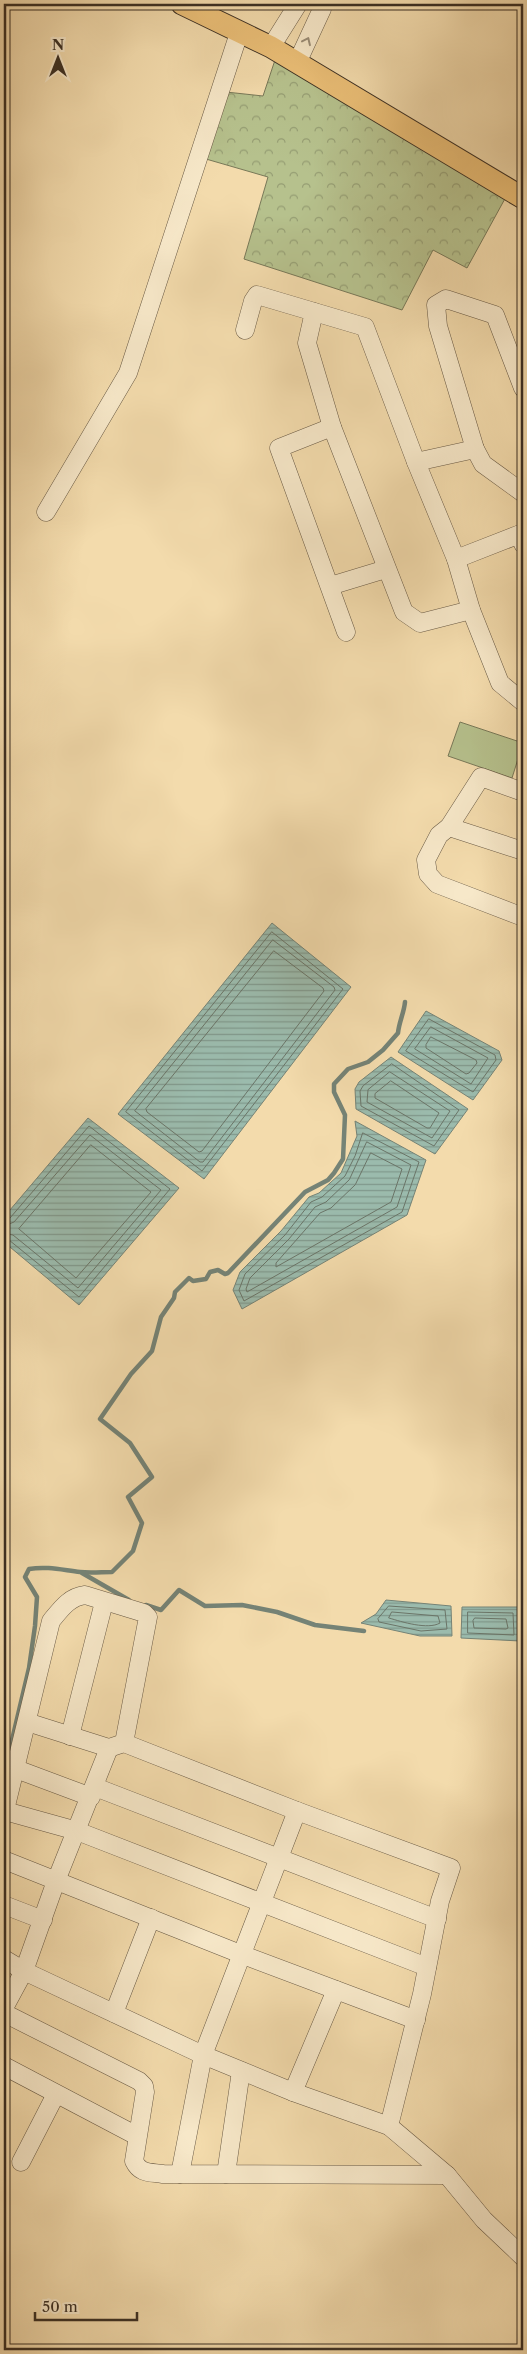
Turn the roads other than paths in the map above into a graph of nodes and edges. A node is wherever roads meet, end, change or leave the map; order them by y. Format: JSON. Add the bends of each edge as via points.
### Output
{"nodes":[{"id":1,"x":182,"y":4,"type":"edge"},
{"id":2,"x":298,"y":4,"type":"edge"},
{"id":3,"x":322,"y":4,"type":"edge"},
{"id":4,"x":239,"y":33,"type":"junction"},
{"id":5,"x":271,"y":47,"type":"junction"},
{"id":6,"x":297,"y":63,"type":"junction"},
{"id":7,"x":523,"y":198,"type":"edge"},
{"id":8,"x":314,"y":312,"type":"junction"},
{"id":9,"x":245,"y":330,"type":"dead end"},
{"id":10,"x":523,"y":388,"type":"edge"},
{"id":11,"x":332,"y":427,"type":"junction"},
{"id":12,"x":475,"y":449,"type":"junction"},
{"id":13,"x":416,"y":462,"type":"junction"},
{"id":14,"x":523,"y":494,"type":"edge"},
{"id":15,"x":46,"y":512,"type":"dead end"},
{"id":16,"x":522,"y":535,"type":"edge"},
{"id":17,"x":456,"y":559,"type":"junction"},
{"id":18,"x":386,"y":569,"type":"junction"},
{"id":19,"x":330,"y":586,"type":"junction"},
{"id":20,"x":471,"y":610,"type":"junction"},
{"id":21,"x":346,"y":632,"type":"dead end"},
{"id":22,"x":523,"y":702,"type":"edge"},
{"id":23,"x":523,"y":792,"type":"edge"},
{"id":24,"x":449,"y":828,"type":"junction"},
{"id":25,"x":523,"y":851,"type":"edge"},
{"id":26,"x":523,"y":917,"type":"edge"},
{"id":27,"x":104,"y":1602,"type":"junction"},
{"id":28,"x":27,"y":1722,"type":"junction"},
{"id":29,"x":70,"y":1736,"type":"junction"},
{"id":30,"x":117,"y":1746,"type":"junction"},
{"id":31,"x":16,"y":1769,"type":"junction"},
{"id":32,"x":93,"y":1792,"type":"junction"},
{"id":33,"x":297,"y":1811,"type":"junction"},
{"id":34,"x":4,"y":1813,"type":"edge"},
{"id":35,"x":76,"y":1831,"type":"junction"},
{"id":36,"x":278,"y":1857,"type":"junction"},
{"id":37,"x":4,"y":1860,"type":"edge"},
{"id":38,"x":56,"y":1880,"type":"junction"},
{"id":39,"x":261,"y":1903,"type":"junction"},
{"id":40,"x":4,"y":1905,"type":"edge"},
{"id":41,"x":151,"y":1918,"type":"junction"},
{"id":42,"x":437,"y":1919,"type":"junction"},
{"id":43,"x":43,"y":1920,"type":"junction"},
{"id":44,"x":243,"y":1955,"type":"junction"},
{"id":45,"x":4,"y":1958,"type":"edge"},
{"id":46,"x":427,"y":1967,"type":"junction"},
{"id":47,"x":24,"y":1971,"type":"junction"},
{"id":48,"x":336,"y":1990,"type":"junction"},
{"id":49,"x":4,"y":2008,"type":"edge"},
{"id":50,"x":4,"y":2013,"type":"edge"},
{"id":51,"x":114,"y":2013,"type":"junction"},
{"id":52,"x":416,"y":2020,"type":"junction"},
{"id":53,"x":203,"y":2055,"type":"junction"},
{"id":54,"x":4,"y":2066,"type":"edge"},
{"id":55,"x":241,"y":2071,"type":"junction"},
{"id":56,"x":293,"y":2092,"type":"junction"},
{"id":57,"x":56,"y":2094,"type":"junction"},
{"id":58,"x":389,"y":2126,"type":"junction"},
{"id":59,"x":137,"y":2136,"type":"junction"},
{"id":60,"x":21,"y":2162,"type":"dead end"},
{"id":61,"x":180,"y":2174,"type":"junction"},
{"id":62,"x":226,"y":2174,"type":"junction"},
{"id":63,"x":447,"y":2174,"type":"junction"},
{"id":64,"x":523,"y":2256,"type":"edge"}],
"edges":[{"from":1,"to":4,"type":"main road"},
{"from":2,"to":5,"type":"street"},
{"from":6,"to":3,"type":"street","one_way":true},
{"from":4,"to":5,"type":"main road"},
{"from":4,"to":15,"type":"street","via":[[128,373]]},
{"from":5,"to":6,"type":"main road"},
{"from":6,"to":7,"type":"main road"},
{"from":8,"to":9,"type":"street","via":[[257,295]]},
{"from":8,"to":11,"type":"street","via":[[307,343]]},
{"from":8,"to":13,"type":"street","via":[[365,327]]},
{"from":10,"to":12,"type":"street","via":[[495,315],[446,300],[436,305],[438,326]]},
{"from":11,"to":18,"type":"street"},
{"from":11,"to":19,"type":"street","via":[[279,448]]},
{"from":12,"to":13,"type":"street"},
{"from":12,"to":14,"type":"street","via":[[483,464]]},
{"from":13,"to":17,"type":"street"},
{"from":16,"to":17,"type":"street"},
{"from":17,"to":20,"type":"street"},
{"from":18,"to":19,"type":"street"},
{"from":18,"to":20,"type":"street","via":[[404,612],[420,623]]},
{"from":19,"to":21,"type":"street"},
{"from":20,"to":22,"type":"street","via":[[500,683]]},
{"from":23,"to":24,"type":"street","via":[[481,777]]},
{"from":24,"to":25,"type":"street"},
{"from":24,"to":26,"type":"street","via":[[439,835],[426,860],[428,874],[438,884]]},
{"from":27,"to":28,"type":"street","via":[[79,1596],[65,1604],[51,1621]]},
{"from":27,"to":29,"type":"street"},
{"from":27,"to":30,"type":"street","via":[[148,1617]]},
{"from":28,"to":29,"type":"street"},
{"from":28,"to":31,"type":"street"},
{"from":29,"to":30,"type":"street"},
{"from":30,"to":32,"type":"street"},
{"from":30,"to":33,"type":"street"},
{"from":31,"to":32,"type":"street"},
{"from":31,"to":34,"type":"street"},
{"from":32,"to":35,"type":"street"},
{"from":32,"to":36,"type":"street"},
{"from":33,"to":36,"type":"street"},
{"from":33,"to":42,"type":"street","via":[[451,1868]]},
{"from":34,"to":35,"type":"street"},
{"from":35,"to":38,"type":"street"},
{"from":35,"to":39,"type":"street"},
{"from":36,"to":39,"type":"street"},
{"from":36,"to":42,"type":"street"},
{"from":37,"to":38,"type":"street"},
{"from":38,"to":41,"type":"street"},
{"from":38,"to":43,"type":"street"},
{"from":39,"to":44,"type":"street"},
{"from":39,"to":46,"type":"street"},
{"from":40,"to":43,"type":"street"},
{"from":41,"to":44,"type":"street"},
{"from":41,"to":51,"type":"street"},
{"from":42,"to":46,"type":"street"},
{"from":43,"to":47,"type":"street"},
{"from":44,"to":48,"type":"street"},
{"from":44,"to":53,"type":"street"},
{"from":45,"to":47,"type":"street"},
{"from":46,"to":52,"type":"street"},
{"from":47,"to":49,"type":"street"},
{"from":47,"to":51,"type":"street"},
{"from":48,"to":52,"type":"street"},
{"from":48,"to":56,"type":"street"},
{"from":50,"to":59,"type":"street","via":[[139,2081],[145,2092]]},
{"from":51,"to":53,"type":"street"},
{"from":52,"to":58,"type":"street"},
{"from":53,"to":55,"type":"street"},
{"from":53,"to":61,"type":"street"},
{"from":54,"to":57,"type":"street"},
{"from":55,"to":56,"type":"street"},
{"from":55,"to":62,"type":"street"},
{"from":56,"to":58,"type":"street"},
{"from":57,"to":59,"type":"street"},
{"from":57,"to":60,"type":"street"},
{"from":58,"to":63,"type":"street"},
{"from":59,"to":61,"type":"street","via":[[134,2161],[137,2168]]},
{"from":61,"to":62,"type":"street"},
{"from":62,"to":63,"type":"street"},
{"from":63,"to":64,"type":"street","via":[[484,2220]]}]}
